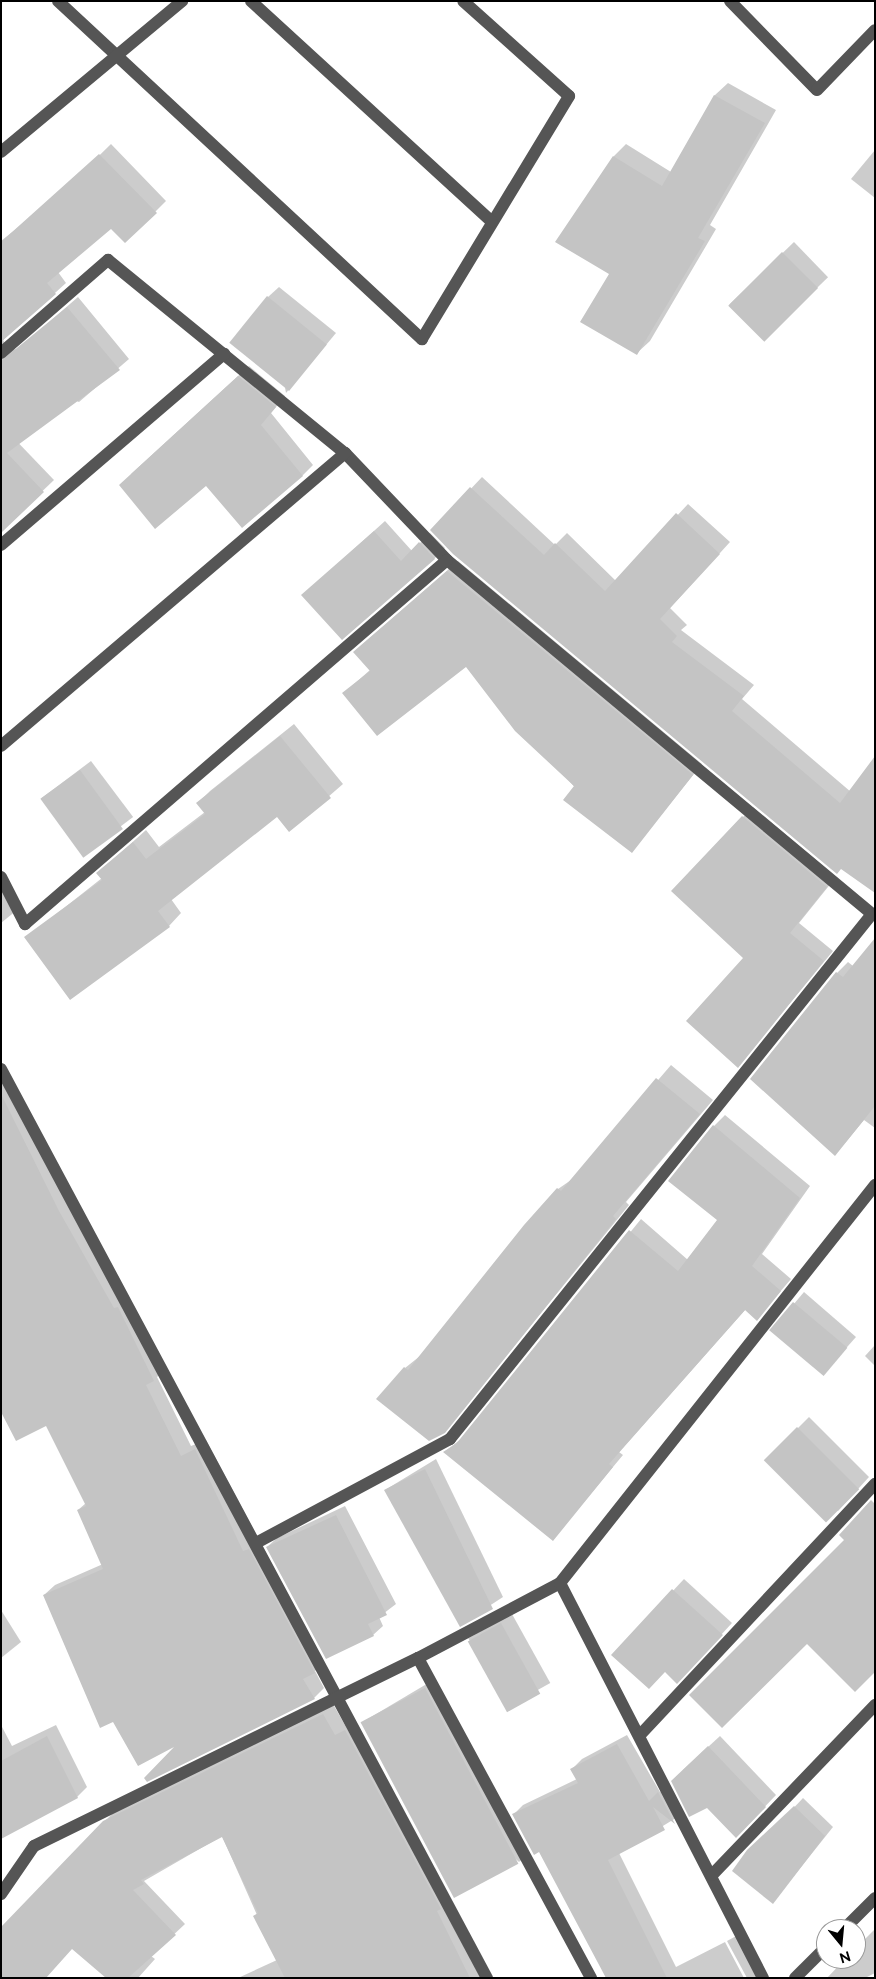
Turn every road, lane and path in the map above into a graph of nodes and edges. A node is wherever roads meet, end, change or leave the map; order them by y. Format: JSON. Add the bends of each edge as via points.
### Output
{"nodes":[{"id":1,"x":58,"y":1,"type":"edge"},
{"id":2,"x":182,"y":1,"type":"edge"},
{"id":3,"x":251,"y":1,"type":"edge"},
{"id":4,"x":463,"y":1,"type":"edge"},
{"id":5,"x":730,"y":1,"type":"edge"},
{"id":6,"x":875,"y":30,"type":"edge"},
{"id":7,"x":115,"y":57,"type":"junction"},
{"id":8,"x":1,"y":152,"type":"edge"},
{"id":9,"x":491,"y":221,"type":"junction"},
{"id":10,"x":1,"y":353,"type":"edge"},
{"id":11,"x":224,"y":354,"type":"junction"},
{"id":12,"x":346,"y":454,"type":"junction"},
{"id":13,"x":1,"y":545,"type":"edge"},
{"id":14,"x":447,"y":560,"type":"junction"},
{"id":15,"x":1,"y":746,"type":"edge"},
{"id":16,"x":1,"y":877,"type":"edge"},
{"id":17,"x":1,"y":1069,"type":"edge"},
{"id":18,"x":875,"y":1185,"type":"edge"},
{"id":19,"x":875,"y":1484,"type":"edge"},
{"id":20,"x":256,"y":1543,"type":"junction"},
{"id":21,"x":560,"y":1583,"type":"junction"},
{"id":22,"x":418,"y":1658,"type":"junction"},
{"id":23,"x":336,"y":1695,"type":"junction"},
{"id":24,"x":875,"y":1705,"type":"edge"},
{"id":25,"x":640,"y":1736,"type":"junction"},
{"id":26,"x":712,"y":1875,"type":"junction"},
{"id":27,"x":1,"y":1894,"type":"edge"},
{"id":28,"x":875,"y":1898,"type":"edge"},
{"id":29,"x":854,"y":1919,"type":"edge"},
{"id":30,"x":816,"y":1957,"type":"edge"},
{"id":31,"x":487,"y":1978,"type":"edge"},
{"id":32,"x":591,"y":1978,"type":"edge"},
{"id":33,"x":763,"y":1978,"type":"edge"},
{"id":34,"x":795,"y":1978,"type":"edge"}],
"edges":[{"from":1,"to":7,"type":"street"},
{"from":2,"to":7,"type":"street"},
{"from":3,"to":9,"type":"street"},
{"from":4,"to":9,"type":"street","via":[[569,96]]},
{"from":5,"to":6,"type":"street","via":[[817,90]]},
{"from":7,"to":8,"type":"street"},
{"from":7,"to":9,"type":"street","via":[[422,339]]},
{"from":10,"to":11,"type":"street","via":[[108,260]]},
{"from":11,"to":12,"type":"street"},
{"from":11,"to":13,"type":"street"},
{"from":12,"to":14,"type":"street"},
{"from":12,"to":15,"type":"street"},
{"from":14,"to":16,"type":"street","via":[[25,924]]},
{"from":14,"to":20,"type":"street","via":[[872,914],[450,1439]]},
{"from":17,"to":20,"type":"street"},
{"from":18,"to":21,"type":"street"},
{"from":19,"to":25,"type":"street"},
{"from":20,"to":23,"type":"street"},
{"from":21,"to":22,"type":"street"},
{"from":21,"to":25,"type":"street"},
{"from":22,"to":23,"type":"street"},
{"from":22,"to":32,"type":"street"},
{"from":23,"to":27,"type":"street","via":[[34,1846]]},
{"from":23,"to":31,"type":"street"},
{"from":24,"to":26,"type":"street"},
{"from":25,"to":26,"type":"street"},
{"from":26,"to":33,"type":"street"},
{"from":28,"to":29,"type":"street"},
{"from":30,"to":34,"type":"street"}]}
